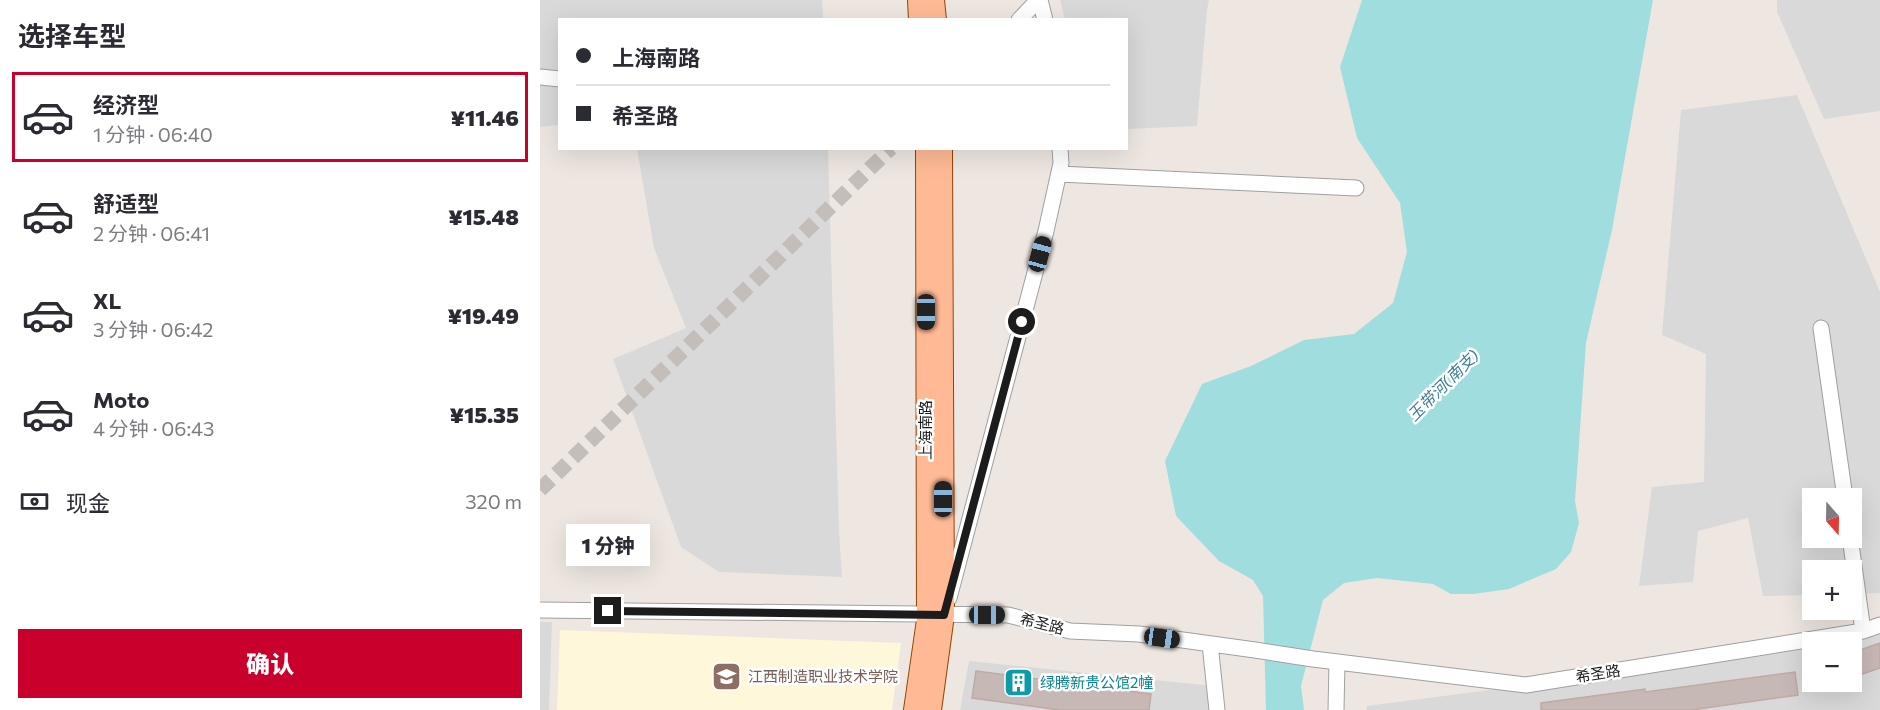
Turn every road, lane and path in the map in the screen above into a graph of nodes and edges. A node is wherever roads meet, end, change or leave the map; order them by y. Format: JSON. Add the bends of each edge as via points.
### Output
{"nodes":[{"id":1,"x":918,"y":0,"type":"edge"},
{"id":2,"x":934,"y":0,"type":"edge"},
{"id":3,"x":1039,"y":0,"type":"edge"},
{"id":4,"x":919,"y":18,"type":"edge"},
{"id":5,"x":936,"y":18,"type":"edge"},
{"id":6,"x":1021,"y":18,"type":"edge"},
{"id":7,"x":1044,"y":18,"type":"edge"},
{"id":8,"x":540,"y":77,"type":"edge"},
{"id":9,"x":558,"y":79,"type":"edge"},
{"id":10,"x":926,"y":150,"type":"edge"},
{"id":11,"x":942,"y":150,"type":"edge"},
{"id":12,"x":1060,"y":150,"type":"edge"},
{"id":13,"x":1059,"y":174,"type":"junction"},
{"id":14,"x":1356,"y":188,"type":"dead end"},
{"id":15,"x":1821,"y":328,"type":"dead end"},
{"id":16,"x":1844,"y":488,"type":"edge"},
{"id":17,"x":1852,"y":548,"type":"edge"},
{"id":18,"x":540,"y":610,"type":"edge"},
{"id":19,"x":936,"y":615,"type":"junction"},
{"id":20,"x":1880,"y":625,"type":"edge"},
{"id":21,"x":1863,"y":631,"type":"junction"},
{"id":22,"x":1210,"y":644,"type":"junction"},
{"id":23,"x":1337,"y":662,"type":"junction"},
{"id":24,"x":914,"y":710,"type":"edge"},
{"id":25,"x":931,"y":710,"type":"edge"},
{"id":26,"x":1217,"y":710,"type":"edge"},
{"id":27,"x":1336,"y":710,"type":"edge"}],
"edges":[{"from":1,"to":4,"type":"main road"},
{"from":2,"to":5,"type":"main road"},
{"from":3,"to":6,"type":"street"},
{"from":3,"to":7,"type":"street"},
{"from":8,"to":9,"type":"street"},
{"from":10,"to":19,"type":"main road","name":"上海南路"},
{"from":11,"to":19,"type":"main road","name":"上海南路"},
{"from":12,"to":13,"type":"street","name":"上海南路"},
{"from":13,"to":14,"type":"street"},
{"from":13,"to":19,"type":"street","name":"上海南路"},
{"from":15,"to":16,"type":"street"},
{"from":17,"to":21,"type":"street"},
{"from":18,"to":19,"type":"street","name":"希圣路"},
{"from":19,"to":22,"type":"street","name":"希圣路","via":[[1008,615],[1070,631],[1139,634]]},
{"from":19,"to":24,"type":"main road","name":"上海南路"},
{"from":19,"to":25,"type":"main road","name":"上海南路"},
{"from":20,"to":21,"type":"street","name":"希圣路"},
{"from":21,"to":23,"type":"street","name":"希圣路","via":[[1527,685]]},
{"from":22,"to":23,"type":"street","name":"希圣路"},
{"from":22,"to":26,"type":"street"},
{"from":23,"to":27,"type":"street"}]}
